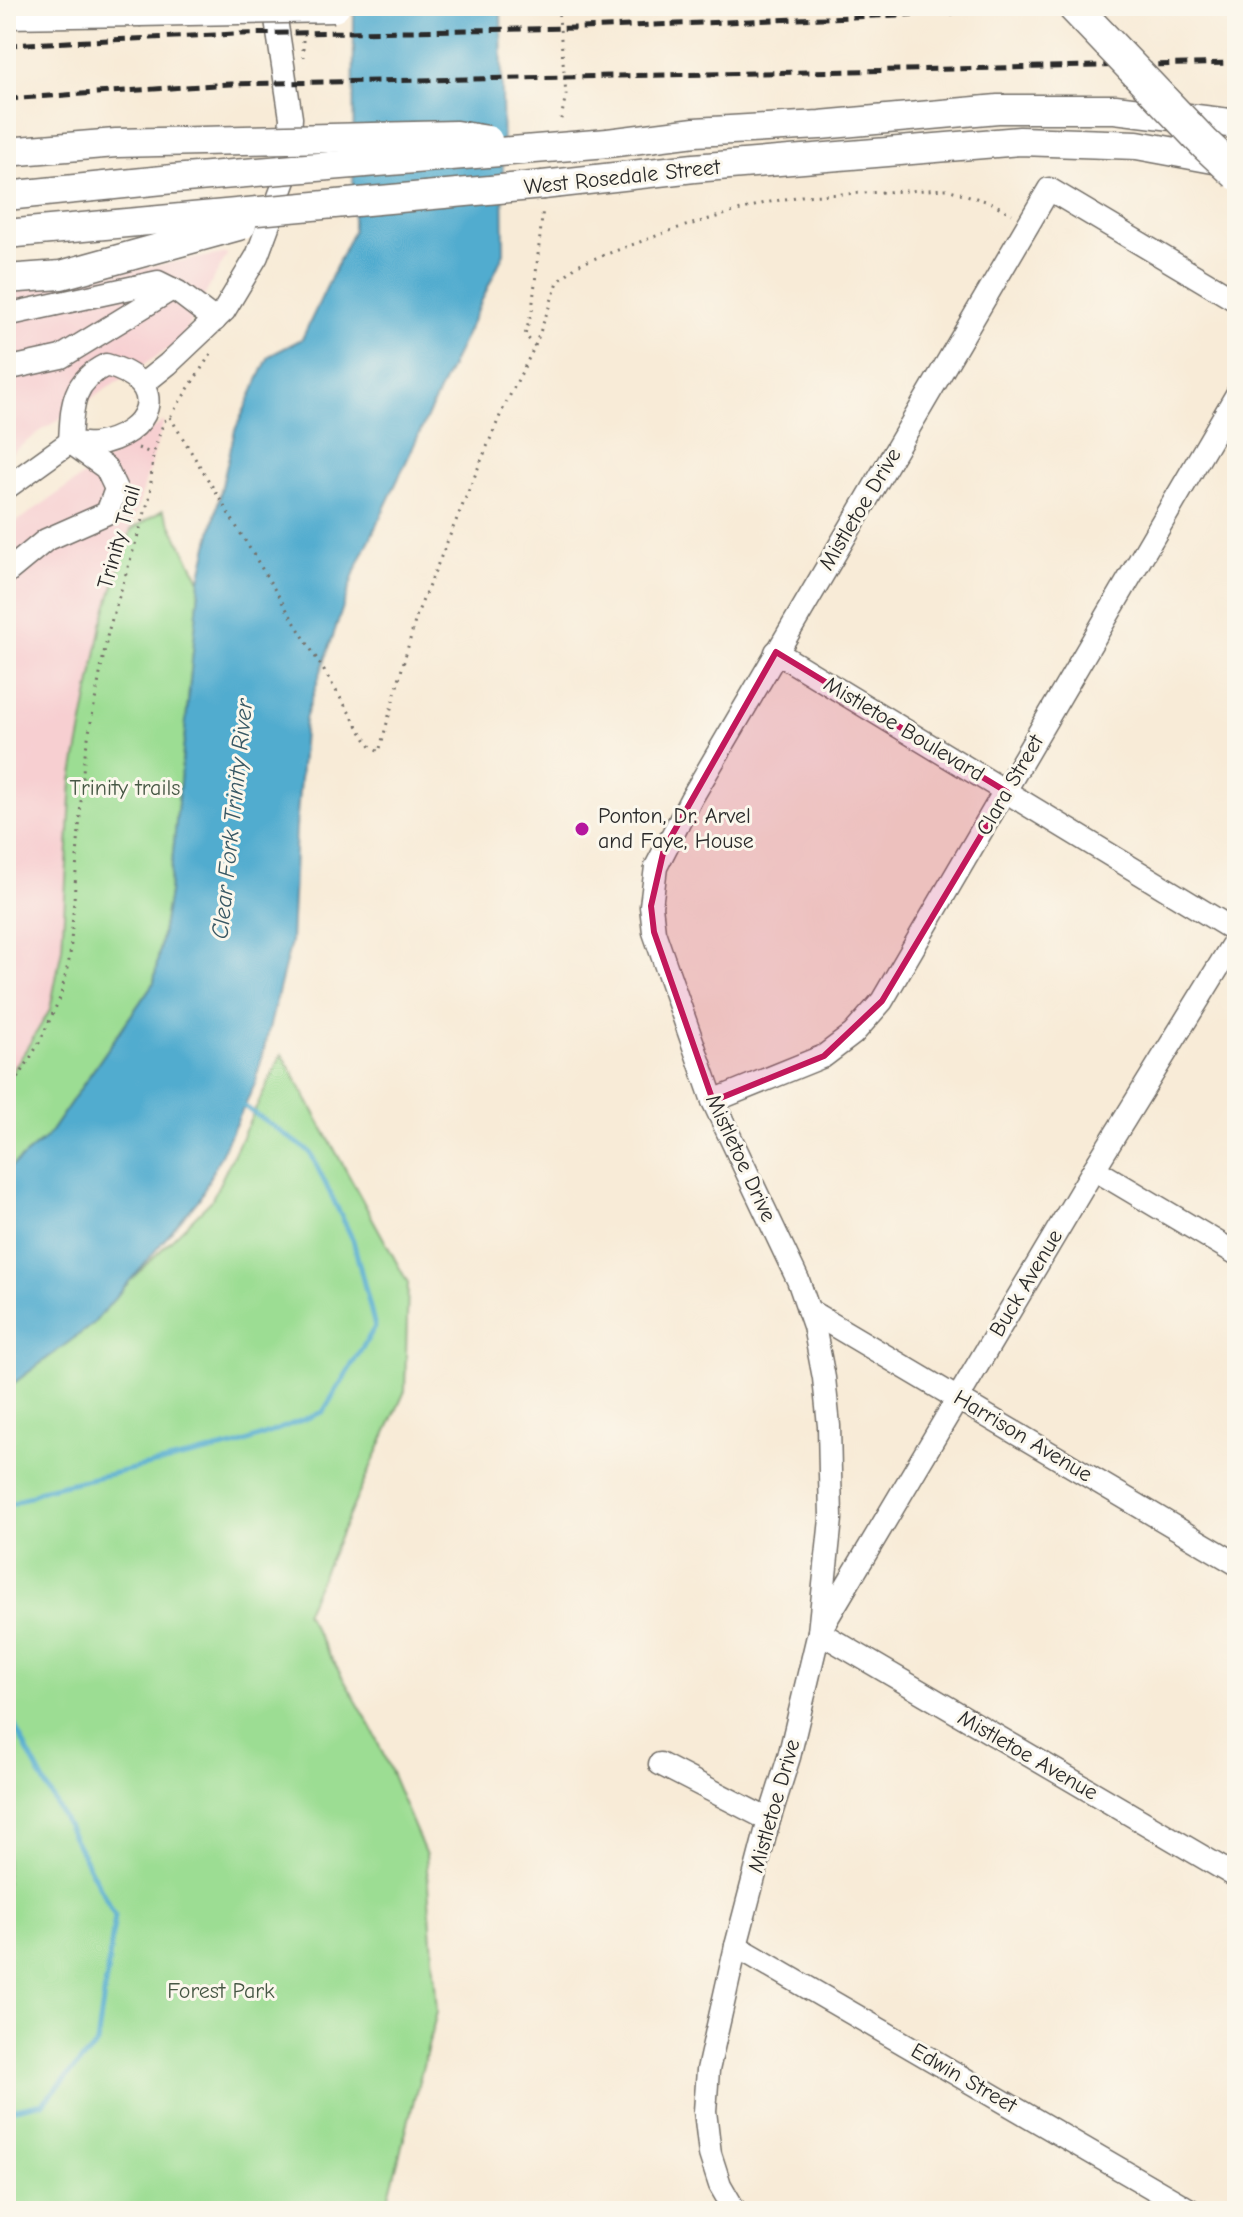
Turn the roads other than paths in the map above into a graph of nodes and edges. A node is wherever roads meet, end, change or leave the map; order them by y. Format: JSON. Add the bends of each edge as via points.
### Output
{"nodes":[{"id":1,"x":274,"y":6,"type":"edge"},
{"id":2,"x":334,"y":6,"type":"edge"},
{"id":3,"x":1073,"y":6,"type":"edge"},
{"id":4,"x":6,"y":12,"type":"edge"},
{"id":5,"x":1237,"y":124,"type":"edge"},
{"id":6,"x":548,"y":139,"type":"junction"},
{"id":7,"x":6,"y":152,"type":"edge"},
{"id":8,"x":1237,"y":164,"type":"edge"},
{"id":9,"x":1237,"y":174,"type":"edge"},
{"id":10,"x":6,"y":196,"type":"edge"},
{"id":11,"x":305,"y":208,"type":"junction"},
{"id":12,"x":6,"y":234,"type":"edge"},
{"id":13,"x":6,"y":279,"type":"edge"},
{"id":14,"x":172,"y":289,"type":"junction"},
{"id":15,"x":1237,"y":301,"type":"edge"},
{"id":16,"x":6,"y":315,"type":"edge"},
{"id":17,"x":215,"y":320,"type":"junction"},
{"id":18,"x":6,"y":369,"type":"edge"},
{"id":19,"x":143,"y":384,"type":"junction"},
{"id":20,"x":1237,"y":394,"type":"edge"},
{"id":21,"x":70,"y":442,"type":"junction"},
{"id":22,"x":6,"y":488,"type":"edge"},
{"id":23,"x":6,"y":573,"type":"edge"},
{"id":24,"x":776,"y":652,"type":"junction"},
{"id":25,"x":1007,"y":792,"type":"junction"},
{"id":26,"x":1237,"y":934,"type":"edge"},
{"id":27,"x":713,"y":1101,"type":"junction"},
{"id":28,"x":1094,"y":1169,"type":"junction"},
{"id":29,"x":1237,"y":1254,"type":"edge"},
{"id":30,"x":808,"y":1310,"type":"junction"},
{"id":31,"x":958,"y":1398,"type":"junction"},
{"id":32,"x":1237,"y":1564,"type":"edge"},
{"id":33,"x":819,"y":1632,"type":"junction"},
{"id":34,"x":660,"y":1764,"type":"dead end"},
{"id":35,"x":769,"y":1820,"type":"junction"},
{"id":36,"x":1237,"y":1877,"type":"edge"},
{"id":37,"x":736,"y":1946,"type":"junction"},
{"id":38,"x":735,"y":2211,"type":"edge"},
{"id":39,"x":1192,"y":2211,"type":"edge"}],
"edges":[{"from":1,"to":17,"type":"street","via":[[291,118],[287,175],[257,256]]},
{"from":2,"to":4,"type":"highway","bridge":true},
{"from":3,"to":9,"type":"highway","bridge":true},
{"from":5,"to":6,"type":"main road","name":"West Rosedale Street","bridge":true,"via":[[1115,109],[998,109],[608,143]]},
{"from":6,"to":7,"type":"main road","bridge":true,"via":[[456,135],[116,143]]},
{"from":6,"to":10,"type":"main road","name":"West Rosedale Street","bridge":true},
{"from":8,"to":11,"type":"main road","name":"West Rosedale Street","bridge":true,"via":[[1137,145],[1020,141]]},
{"from":11,"to":12,"type":"main road","name":"West Rosedale Street","bridge":true},
{"from":11,"to":13,"type":"main road","bridge":true,"via":[[61,275]]},
{"from":14,"to":16,"type":"street","via":[[158,282]]},
{"from":14,"to":17,"type":"street"},
{"from":14,"to":18,"type":"street","via":[[61,357]]},
{"from":15,"to":24,"type":"street","name":"Mistletoe Drive","via":[[1049,189]]},
{"from":17,"to":19,"type":"street"},
{"from":19,"to":21,"type":"street","via":[[147,405],[133,428],[94,444]]},
{"from":19,"to":21,"type":"street","via":[[127,370],[106,365],[90,373],[77,390]]},
{"from":20,"to":25,"type":"street","name":"Clara Street"},
{"from":21,"to":22,"type":"street"},
{"from":21,"to":23,"type":"street","via":[[106,468],[116,489],[107,513],[46,540]]},
{"from":24,"to":25,"type":"street","name":"Mistletoe Boulevard"},
{"from":24,"to":27,"type":"street","name":"Mistletoe Drive","via":[[691,799],[652,885],[654,932]]},
{"from":25,"to":26,"type":"street","name":"Mistletoe Boulevard"},
{"from":25,"to":27,"type":"street","name":"Clara Street","via":[[882,1001],[853,1034],[824,1056]]},
{"from":26,"to":28,"type":"street","name":"Buck Avenue"},
{"from":27,"to":30,"type":"street","name":"Mistletoe Drive"},
{"from":28,"to":29,"type":"street"},
{"from":28,"to":31,"type":"street","name":"Buck Avenue"},
{"from":30,"to":31,"type":"street","name":"Harrison Avenue"},
{"from":30,"to":33,"type":"street","name":"Mistletoe Drive","via":[[829,1426],[831,1519]]},
{"from":31,"to":32,"type":"street","name":"Harrison Avenue"},
{"from":31,"to":33,"type":"street","name":"Buck Avenue"},
{"from":33,"to":35,"type":"street","name":"Mistletoe Drive"},
{"from":33,"to":36,"type":"street","name":"Mistletoe Avenue"},
{"from":34,"to":35,"type":"street"},
{"from":35,"to":37,"type":"street","name":"Mistletoe Drive"},
{"from":37,"to":38,"type":"street","name":"Mistletoe Drive","via":[[708,2070],[705,2111],[710,2154]]},
{"from":37,"to":39,"type":"street","name":"Edwin Street"}]}
